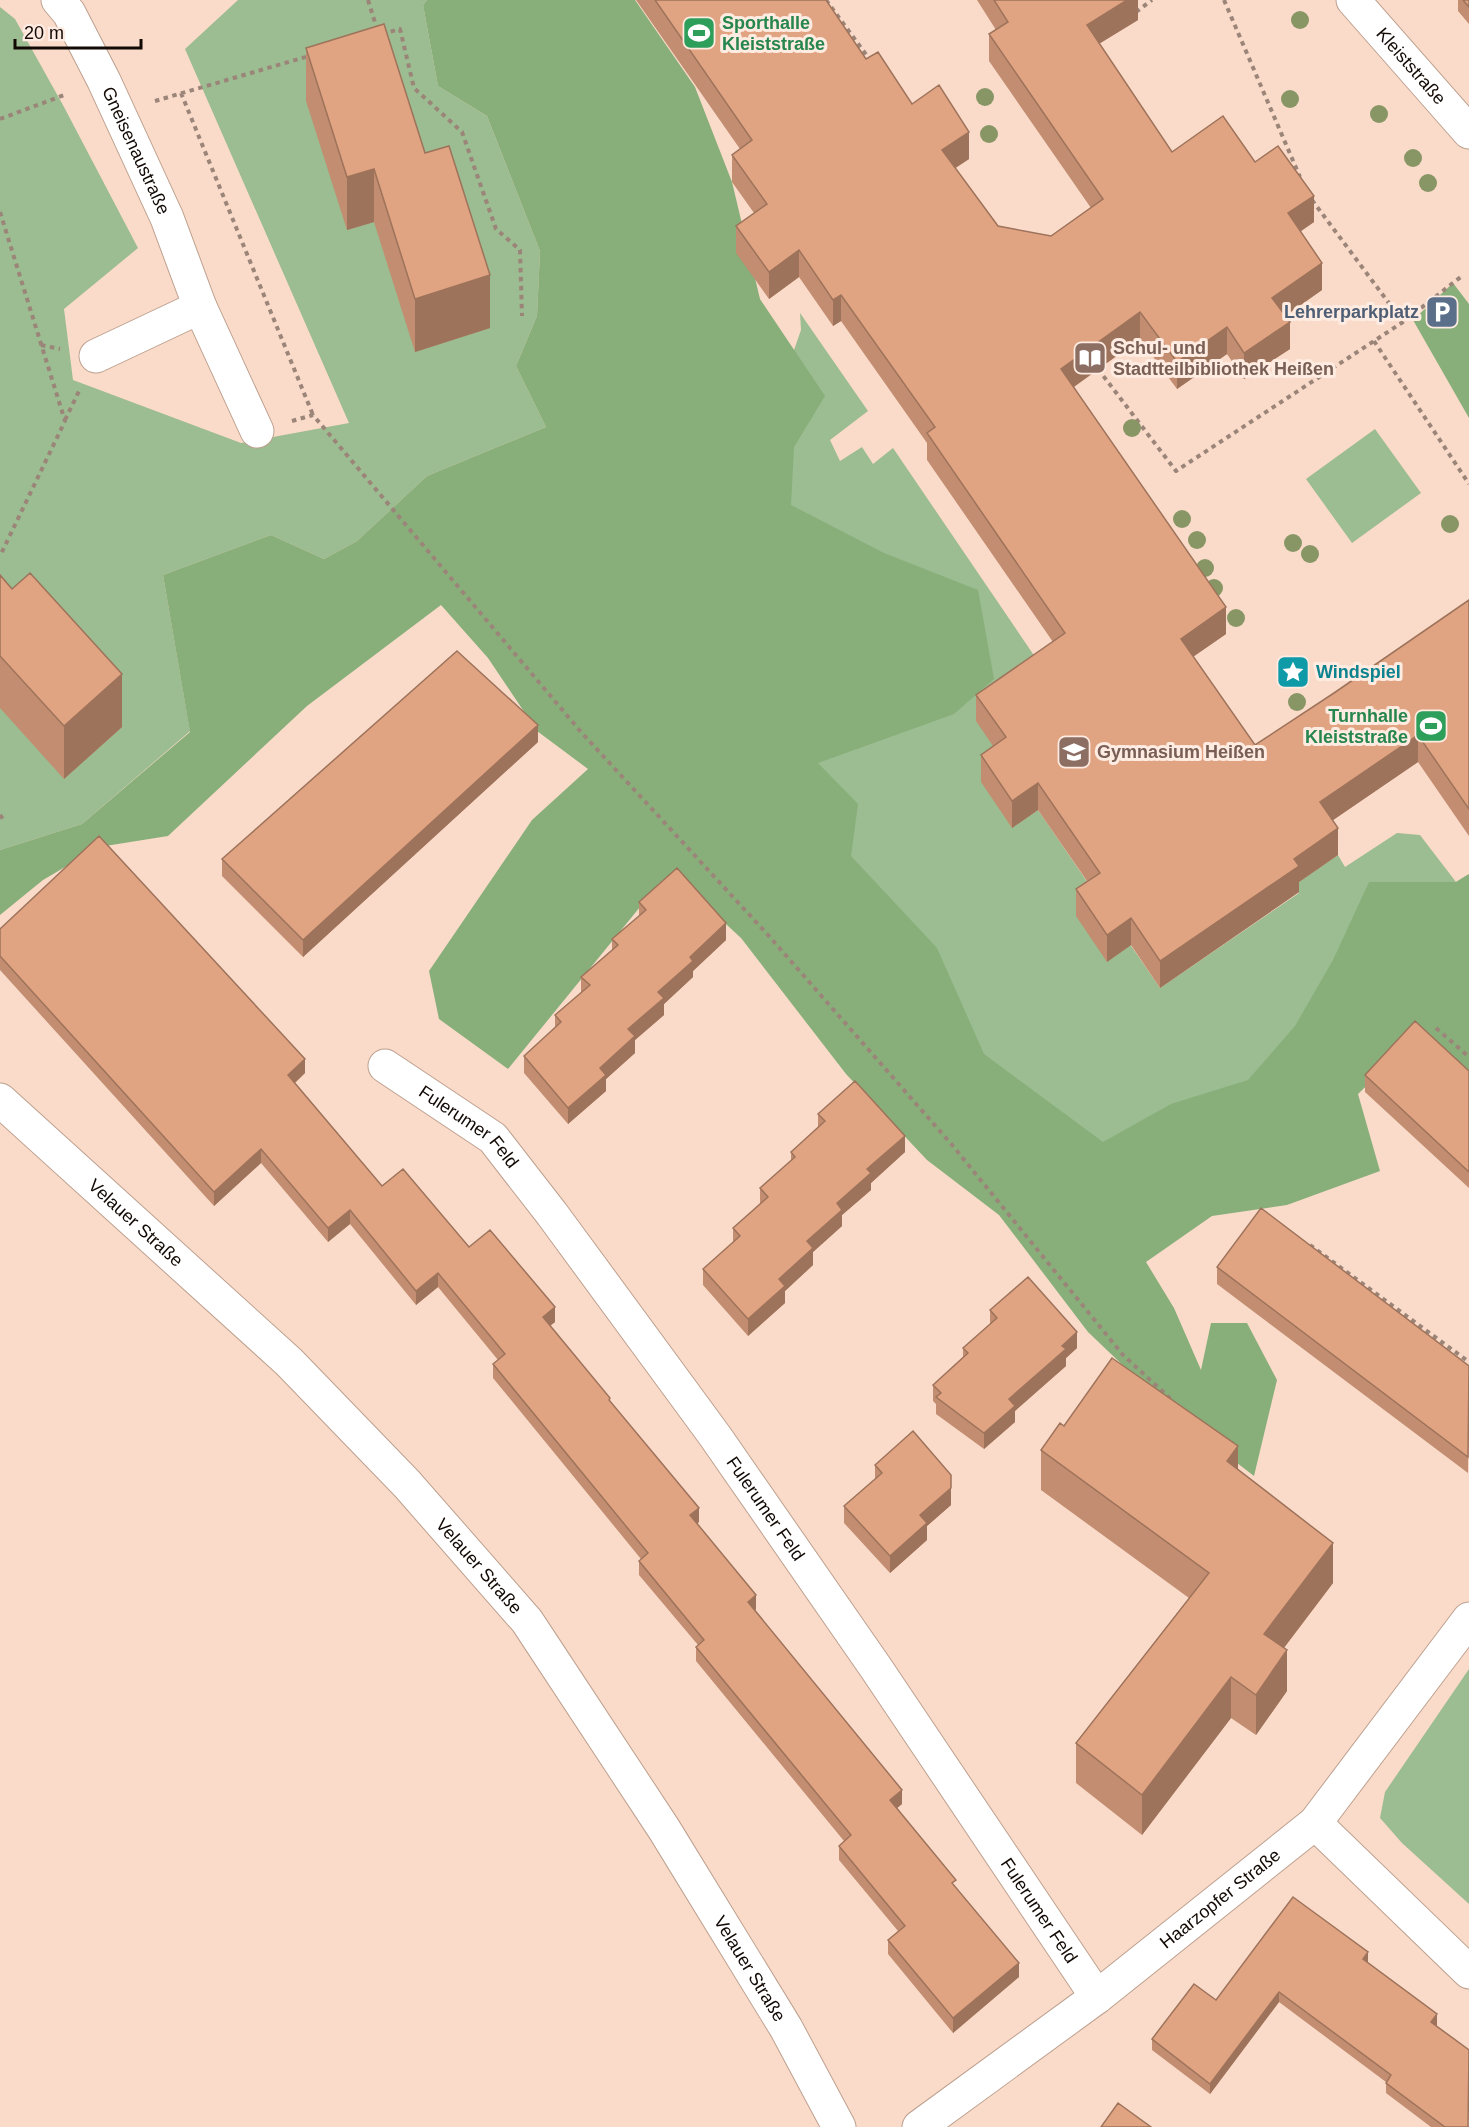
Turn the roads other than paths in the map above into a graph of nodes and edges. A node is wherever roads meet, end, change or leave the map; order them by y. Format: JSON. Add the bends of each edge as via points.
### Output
{"nodes":[{"id":1,"x":58,"y":0,"type":"edge"},
{"id":2,"x":1353,"y":0,"type":"edge"},
{"id":3,"x":1469,"y":132,"type":"edge"},
{"id":4,"x":200,"y":308,"type":"junction"},
{"id":5,"x":96,"y":356,"type":"dead end"},
{"id":6,"x":257,"y":431,"type":"road end"},
{"id":7,"x":385,"y":1066,"type":"dead end"},
{"id":8,"x":0,"y":1100,"type":"edge"},
{"id":9,"x":1469,"y":1619,"type":"edge"},
{"id":10,"x":1315,"y":1823,"type":"junction"},
{"id":11,"x":1469,"y":1972,"type":"edge"},
{"id":12,"x":1097,"y":1997,"type":"junction"},
{"id":13,"x":839,"y":2127,"type":"edge"},
{"id":14,"x":919,"y":2127,"type":"edge"}],
"edges":[{"from":1,"to":4,"type":"street","name":"Gneisenaustraße","via":[[69,13],[167,218]]},
{"from":2,"to":3,"type":"street","name":"Kleiststraße"},
{"from":4,"to":5,"type":"street"},
{"from":4,"to":6,"type":"street","name":"Gneisenaustraße"},
{"from":7,"to":12,"type":"street","name":"Fulerumer Feld","via":[[493,1138],[552,1214],[715,1436]]},
{"from":8,"to":13,"type":"street","name":"Velauer Straße","via":[[288,1362],[407,1484],[527,1621],[664,1829],[786,2028]]},
{"from":9,"to":10,"type":"street","name":"Haarzopfer Straße"},
{"from":10,"to":11,"type":"street"},
{"from":10,"to":12,"type":"street","name":"Haarzopfer Straße"},
{"from":12,"to":14,"type":"street","name":"Haarzopfer Straße"}]}
